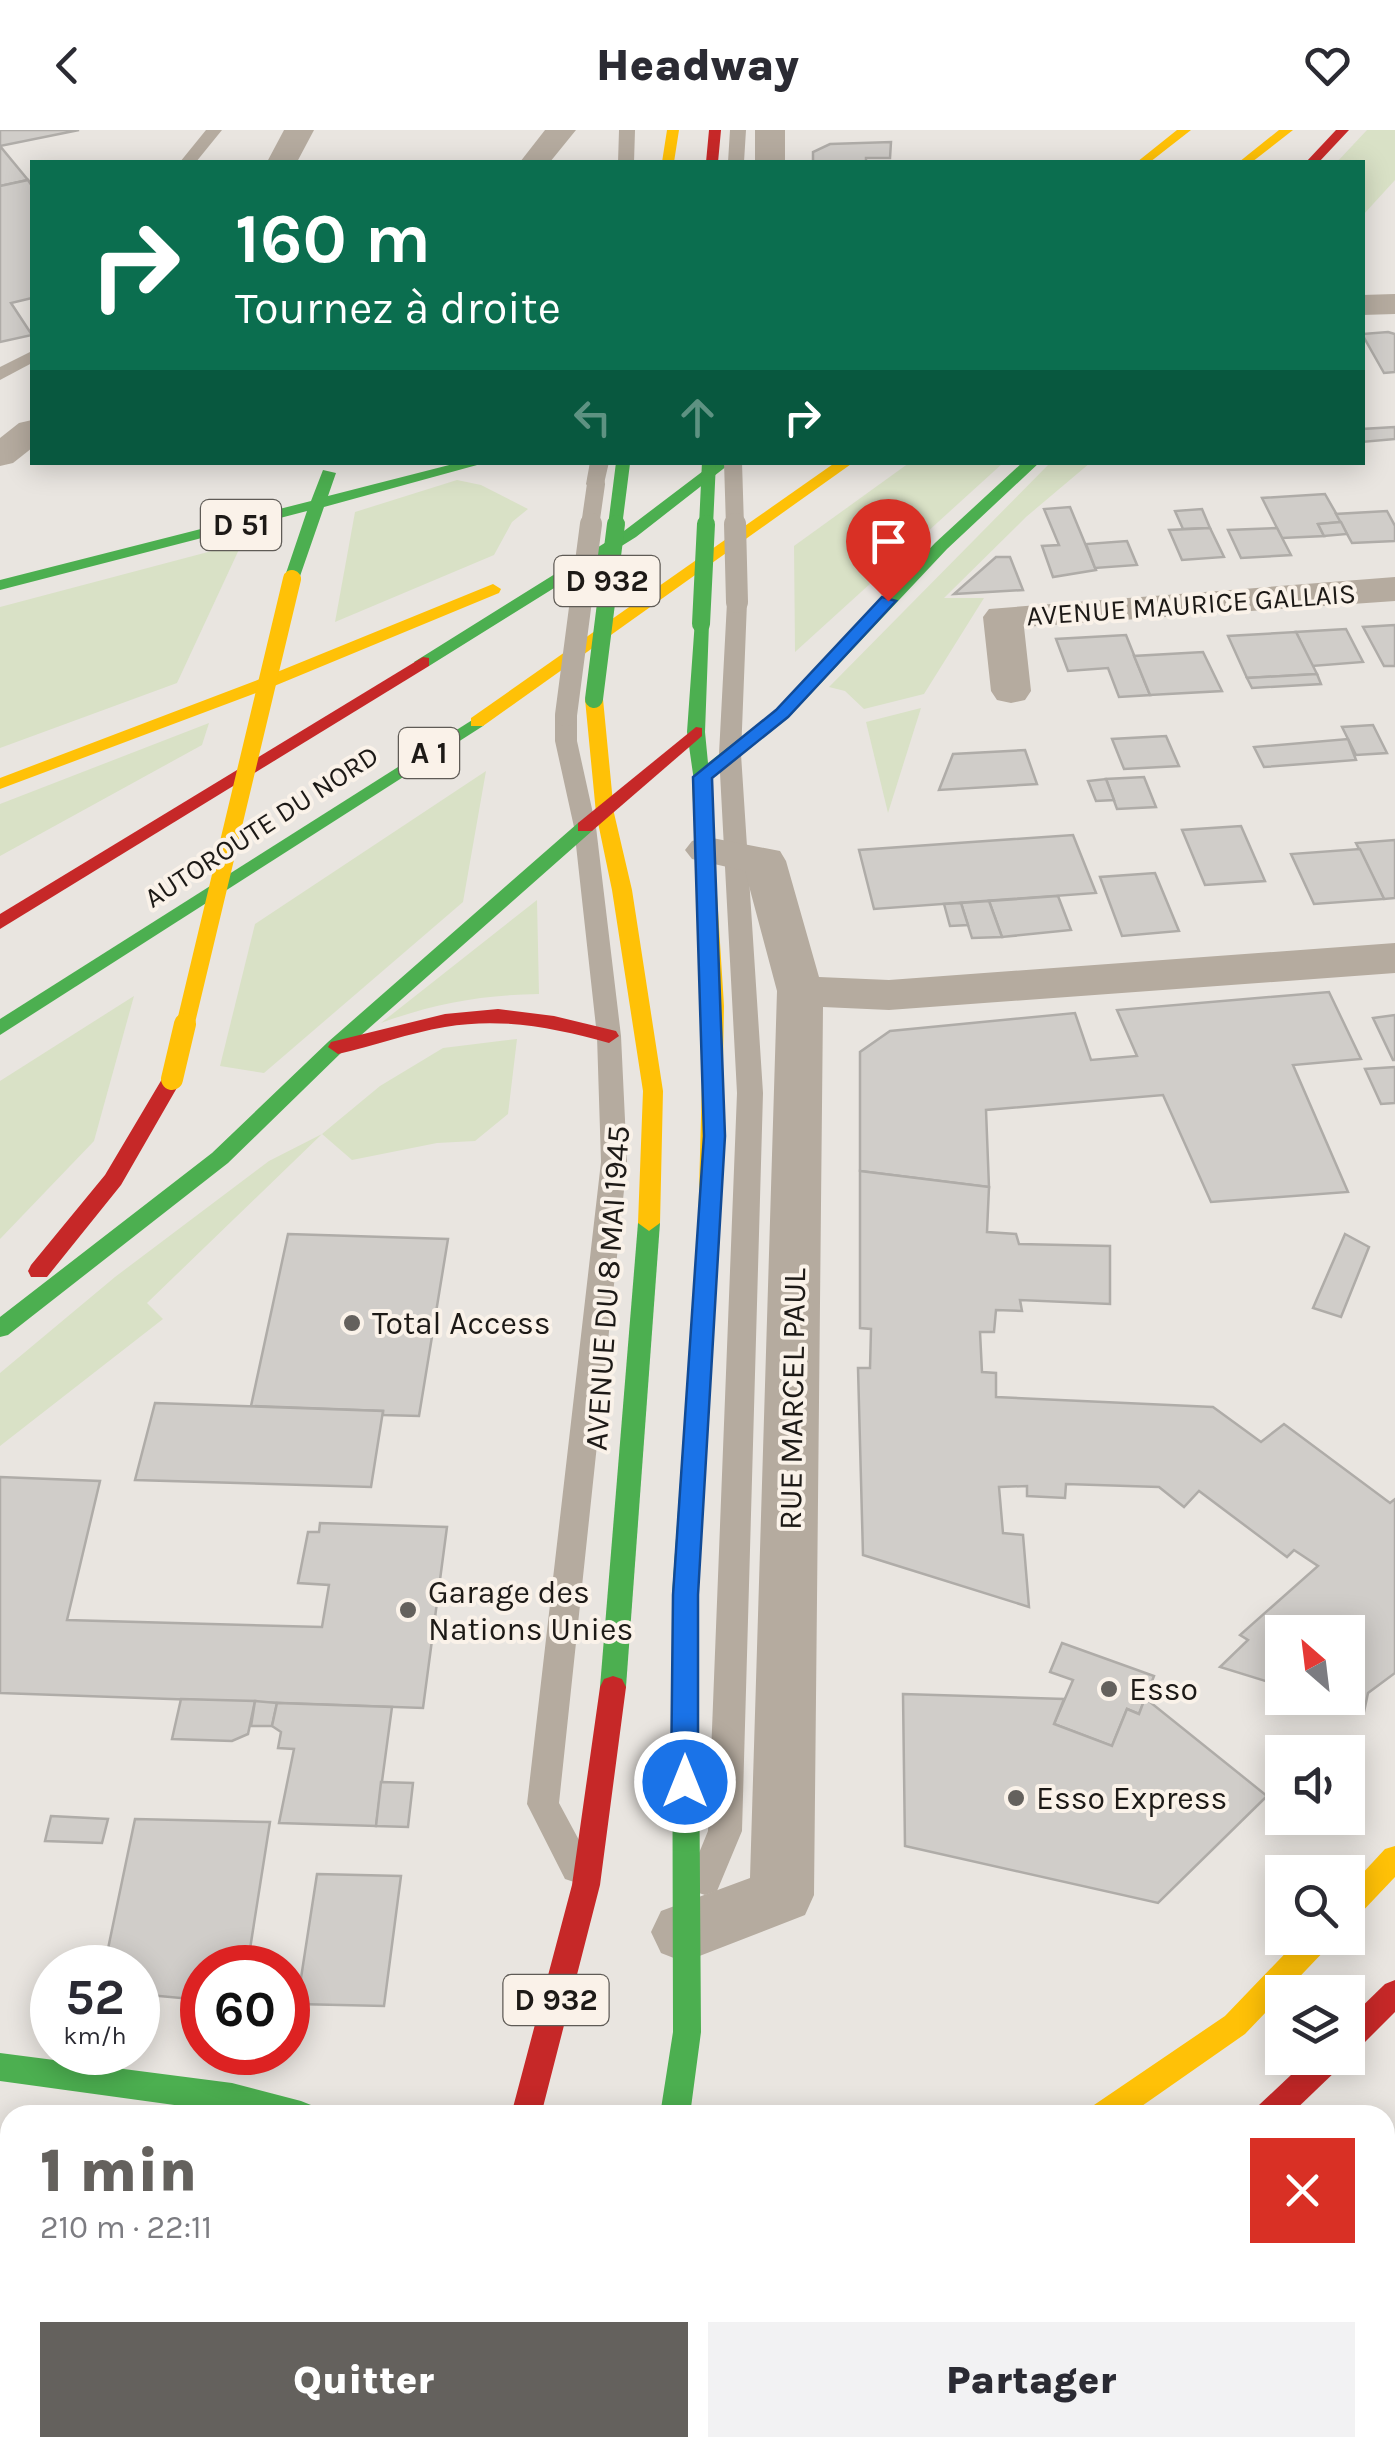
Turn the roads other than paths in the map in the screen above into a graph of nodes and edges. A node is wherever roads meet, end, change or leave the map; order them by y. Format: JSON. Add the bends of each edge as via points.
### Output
{"nodes":[{"id":1,"x":214,"y":130,"type":"edge"},
{"id":2,"x":299,"y":130,"type":"edge"},
{"id":3,"x":561,"y":130,"type":"edge"},
{"id":4,"x":627,"y":130,"type":"edge"},
{"id":5,"x":674,"y":130,"type":"edge"},
{"id":6,"x":715,"y":130,"type":"edge"},
{"id":7,"x":738,"y":130,"type":"edge"},
{"id":8,"x":770,"y":130,"type":"edge"},
{"id":9,"x":1184,"y":130,"type":"edge"},
{"id":10,"x":1287,"y":130,"type":"edge"},
{"id":11,"x":1343,"y":130,"type":"edge"},
{"id":12,"x":190,"y":160,"type":"edge"},
{"id":13,"x":283,"y":160,"type":"edge"},
{"id":14,"x":536,"y":160,"type":"edge"},
{"id":15,"x":626,"y":160,"type":"edge"},
{"id":16,"x":668,"y":160,"type":"edge"},
{"id":17,"x":712,"y":160,"type":"edge"},
{"id":18,"x":736,"y":160,"type":"edge"},
{"id":19,"x":770,"y":160,"type":"edge"},
{"id":20,"x":1146,"y":160,"type":"edge"},
{"id":21,"x":1248,"y":160,"type":"edge"},
{"id":22,"x":1314,"y":160,"type":"edge"},
{"id":23,"x":1395,"y":304,"type":"edge"},
{"id":24,"x":1365,"y":306,"type":"edge"},
{"id":25,"x":30,"y":357,"type":"edge"},
{"id":26,"x":0,"y":375,"type":"edge"},
{"id":27,"x":30,"y":432,"type":"edge"},
{"id":28,"x":0,"y":455,"type":"edge"},
{"id":29,"x":450,"y":465,"type":"edge"},
{"id":30,"x":622,"y":465,"type":"edge"},
{"id":31,"x":709,"y":465,"type":"edge"},
{"id":32,"x":721,"y":465,"type":"edge"},
{"id":33,"x":734,"y":465,"type":"edge"},
{"id":34,"x":843,"y":465,"type":"edge"},
{"id":35,"x":1030,"y":465,"type":"edge"},
{"id":36,"x":598,"y":473,"type":"edge"},
{"id":37,"x":326,"y":477,"type":"edge"},
{"id":38,"x":630,"y":534,"type":"junction"},
{"id":39,"x":0,"y":585,"type":"edge"},
{"id":40,"x":1395,"y":589,"type":"edge"},
{"id":41,"x":1011,"y":691,"type":"dead end"},
{"id":42,"x":696,"y":732,"type":"junction"},
{"id":43,"x":730,"y":754,"type":"junction"},
{"id":44,"x":702,"y":777,"type":"junction"},
{"id":45,"x":0,"y":784,"type":"edge"},
{"id":46,"x":595,"y":820,"type":"junction"},
{"id":47,"x":722,"y":853,"type":"junction"},
{"id":48,"x":0,"y":923,"type":"edge"},
{"id":49,"x":1395,"y":958,"type":"edge"},
{"id":50,"x":800,"y":991,"type":"junction"},
{"id":51,"x":0,"y":1028,"type":"edge"},
{"id":52,"x":608,"y":1036,"type":"junction"},
{"id":53,"x":335,"y":1047,"type":"junction"},
{"id":54,"x":649,"y":1062,"type":"junction"},
{"id":55,"x":0,"y":1313,"type":"edge"},
{"id":56,"x":0,"y":1329,"type":"edge"},
{"id":57,"x":1395,"y":1858,"type":"edge"},
{"id":58,"x":586,"y":1884,"type":"junction"},
{"id":59,"x":1365,"y":1889,"type":"edge"},
{"id":60,"x":684,"y":1932,"type":"junction"},
{"id":61,"x":1302,"y":1955,"type":"edge"},
{"id":62,"x":1395,"y":1993,"type":"edge"},
{"id":63,"x":1365,"y":2022,"type":"edge"},
{"id":64,"x":0,"y":2066,"type":"edge"},
{"id":65,"x":1310,"y":2075,"type":"edge"},
{"id":66,"x":263,"y":2105,"type":"edge"},
{"id":67,"x":529,"y":2105,"type":"edge"},
{"id":68,"x":676,"y":2105,"type":"edge"},
{"id":69,"x":1118,"y":2105,"type":"edge"},
{"id":70,"x":1279,"y":2105,"type":"edge"}],
"edges":[{"from":1,"to":12,"type":"lane"},
{"from":2,"to":13,"type":"street"},
{"from":3,"to":14,"type":"street"},
{"from":4,"to":15,"type":"lane"},
{"from":5,"to":16,"type":"main road"},
{"from":6,"to":17,"type":"main road"},
{"from":7,"to":18,"type":"lane"},
{"from":8,"to":19,"type":"street"},
{"from":9,"to":20,"type":"main road"},
{"from":10,"to":21,"type":"main road"},
{"from":11,"to":22,"type":"main road"},
{"from":23,"to":24,"type":"street"},
{"from":25,"to":26,"type":"lane"},
{"from":27,"to":28,"type":"street"},
{"from":29,"to":37,"type":"main road","number":"D 51"},
{"from":30,"to":46,"type":"main road","name":"AVENUE DU 8 MAI 1945","number":"D 932","bridge":true,"via":[[594,700]]},
{"from":31,"to":42,"type":"main road","number":"D 932","bridge":true},
{"from":32,"to":38,"type":"main road","name":"AUTOROUTE DU NORD","number":"A 1"},
{"from":33,"to":43,"type":"lane","bridge":true},
{"from":34,"to":51,"type":"main road","name":"AUTOROUTE DU NORD","number":"A 1","via":[[480,720]]},
{"from":35,"to":43,"type":"main road","via":[[941,546],[782,714]]},
{"from":36,"to":46,"type":"lane","bridge":true,"via":[[566,716],[566,741]]},
{"from":37,"to":39,"type":"main road","number":"D 51"},
{"from":37,"to":55,"type":"main road","bridge":true,"via":[[292,579],[172,1079],[103,1191]]},
{"from":38,"to":45,"type":"main road","via":[[261,686]]},
{"from":38,"to":48,"type":"main road","name":"AUTOROUTE DU NORD","number":"A 1"},
{"from":40,"to":41,"type":"street","name":"AVENUE MAURICE GALLAIS","via":[[1003,617]]},
{"from":42,"to":44,"type":"main road"},
{"from":42,"to":46,"type":"main road"},
{"from":43,"to":44,"type":"main road"},
{"from":43,"to":47,"type":"lane"},
{"from":44,"to":47,"type":"main road"},
{"from":46,"to":52,"type":"lane"},
{"from":46,"to":53,"type":"main road"},
{"from":46,"to":54,"type":"main road","name":"AVENUE DU 8 MAI 1945","number":"D 932","via":[[622,890]]},
{"from":47,"to":50,"type":"street","name":"RUE MARCEL PAUL","via":[[764,861]]},
{"from":47,"to":60,"type":"main road","via":[[714,1136],[686,1595]]},
{"from":47,"to":60,"type":"lane","via":[[750,1094],[725,1830]]},
{"from":49,"to":50,"type":"street","via":[[890,996]]},
{"from":50,"to":60,"type":"street","name":"RUE MARCEL PAUL","via":[[782,1895]]},
{"from":52,"to":53,"type":"main road","via":[[513,1014],[441,1020]]},
{"from":52,"to":54,"type":"main road"},
{"from":52,"to":58,"type":"lane","via":[[614,1162],[543,1804]]},
{"from":53,"to":56,"type":"main road","via":[[220,1158]]},
{"from":54,"to":58,"type":"main road","name":"AVENUE DU 8 MAI 1945","number":"D 932","via":[[653,1176],[617,1658]]},
{"from":57,"to":59,"type":"main road"},
{"from":58,"to":67,"type":"main road","name":"AVENUE DU 8 MAI 1945","number":"D 932"},
{"from":60,"to":68,"type":"main road","via":[[687,2032]]},
{"from":61,"to":69,"type":"main road","via":[[1234,2025]]},
{"from":62,"to":63,"type":"main road"},
{"from":64,"to":66,"type":"main road"},
{"from":65,"to":70,"type":"main road"}]}
